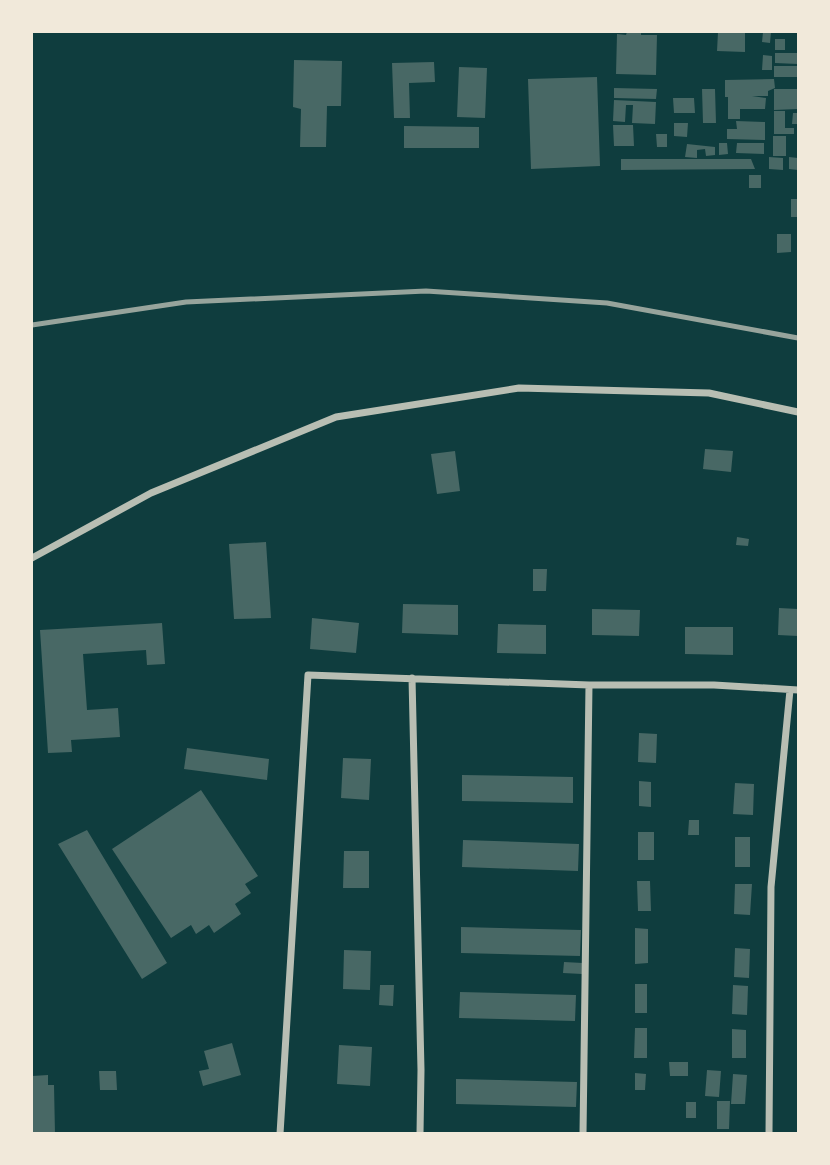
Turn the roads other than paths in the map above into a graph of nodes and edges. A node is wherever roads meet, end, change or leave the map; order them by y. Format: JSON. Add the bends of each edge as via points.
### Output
{"nodes":[{"id":1,"x":799,"y":412,"type":"edge"},
{"id":2,"x":32,"y":558,"type":"edge"},
{"id":3,"x":412,"y":678,"type":"junction"},
{"id":4,"x":589,"y":685,"type":"junction"},
{"id":5,"x":794,"y":690,"type":"edge"},
{"id":6,"x":280,"y":1133,"type":"edge"},
{"id":7,"x":420,"y":1133,"type":"edge"},
{"id":8,"x":583,"y":1133,"type":"edge"},
{"id":9,"x":769,"y":1133,"type":"edge"}],
"edges":[{"from":1,"to":2,"type":"street","via":[[709,393],[519,388],[336,417],[151,494]]},
{"from":3,"to":4,"type":"street"},
{"from":3,"to":6,"type":"street","via":[[308,675]]},
{"from":3,"to":7,"type":"street"},
{"from":4,"to":5,"type":"street"},
{"from":4,"to":8,"type":"street"},
{"from":5,"to":9,"type":"street","via":[[771,887]]}]}
